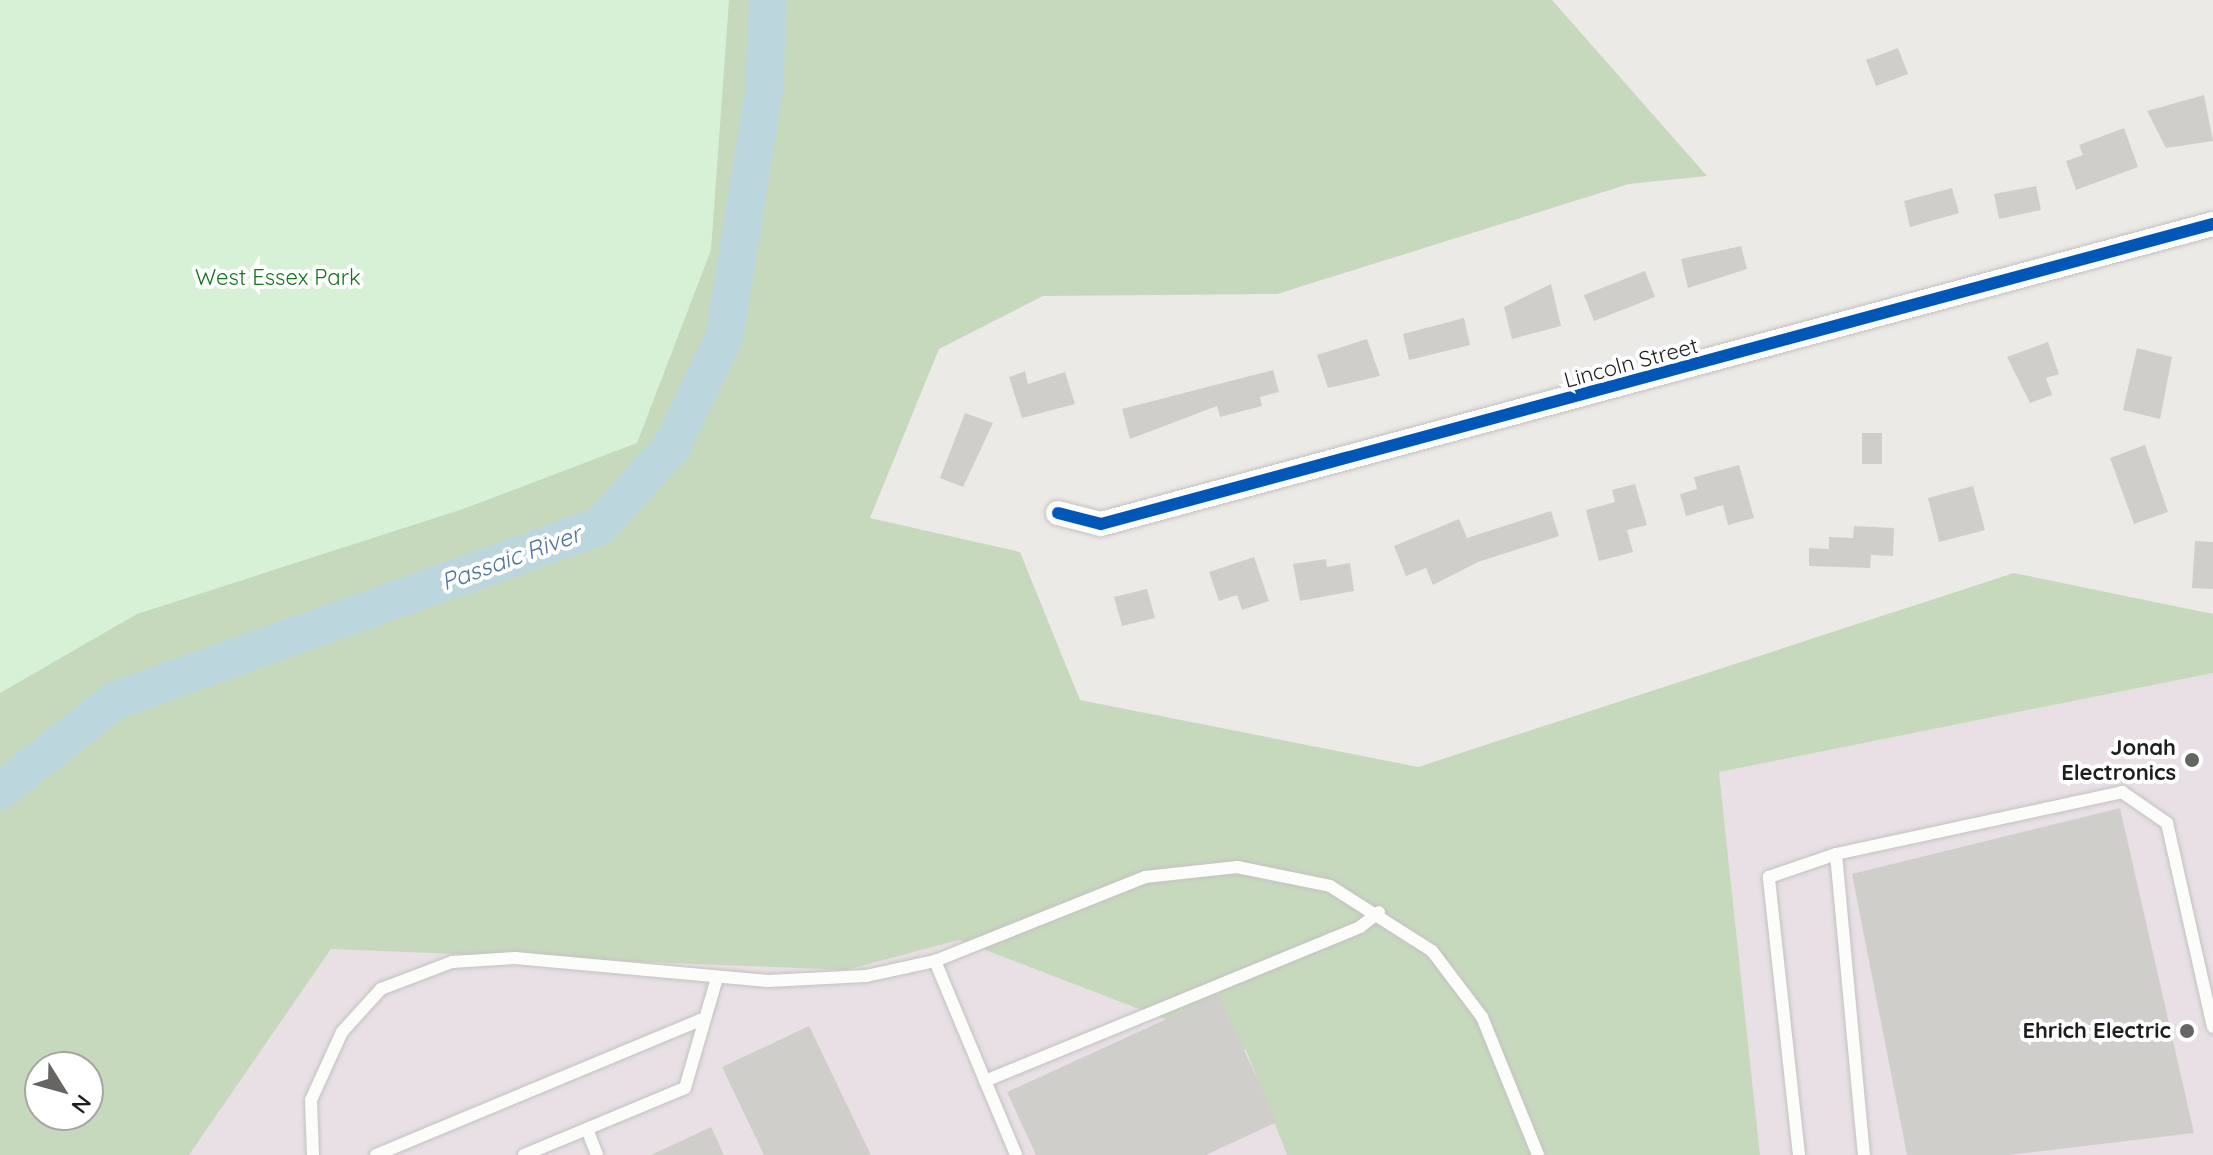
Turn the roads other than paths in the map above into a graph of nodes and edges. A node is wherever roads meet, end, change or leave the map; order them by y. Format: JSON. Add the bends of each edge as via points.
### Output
{"nodes":[{"id":1,"x":2213,"y":224,"type":"edge"},
{"id":2,"x":1058,"y":513,"type":"dead end"},
{"id":3,"x":1836,"y":854,"type":"junction"},
{"id":4,"x":1379,"y":912,"type":"junction"},
{"id":5,"x":935,"y":961,"type":"junction"},
{"id":6,"x":717,"y":978,"type":"junction"},
{"id":7,"x":702,"y":1019,"type":"junction"},
{"id":8,"x":2213,"y":1027,"type":"edge"},
{"id":9,"x":985,"y":1081,"type":"junction"},
{"id":10,"x":587,"y":1129,"type":"junction"},
{"id":11,"x":313,"y":1155,"type":"edge"},
{"id":12,"x":376,"y":1155,"type":"edge"},
{"id":13,"x":524,"y":1155,"type":"edge"},
{"id":14,"x":597,"y":1155,"type":"edge"},
{"id":15,"x":1016,"y":1155,"type":"edge"},
{"id":16,"x":1538,"y":1155,"type":"edge"},
{"id":17,"x":1799,"y":1155,"type":"edge"},
{"id":18,"x":1864,"y":1155,"type":"edge"}],
"edges":[{"from":1,"to":2,"type":"street","name":"Lincoln Street","via":[[1101,524]]},
{"from":3,"to":8,"type":"lane","via":[[1980,818],[2130,796],[2167,823]]},
{"from":3,"to":17,"type":"lane","via":[[1769,877]]},
{"from":3,"to":18,"type":"lane"},
{"from":4,"to":5,"type":"lane","via":[[1302,877],[1194,869],[1145,877]]},
{"from":4,"to":9,"type":"lane","via":[[1360,927]]},
{"from":4,"to":16,"type":"lane","via":[[1432,951],[1469,994]]},
{"from":5,"to":6,"type":"lane","via":[[866,976]]},
{"from":5,"to":9,"type":"lane"},
{"from":6,"to":7,"type":"lane"},
{"from":6,"to":11,"type":"lane","via":[[484,958],[418,973],[360,1009],[326,1059],[308,1122]]},
{"from":7,"to":10,"type":"lane","via":[[685,1088]]},
{"from":7,"to":12,"type":"lane"},
{"from":9,"to":15,"type":"lane"},
{"from":10,"to":13,"type":"lane"},
{"from":10,"to":14,"type":"lane"}]}
